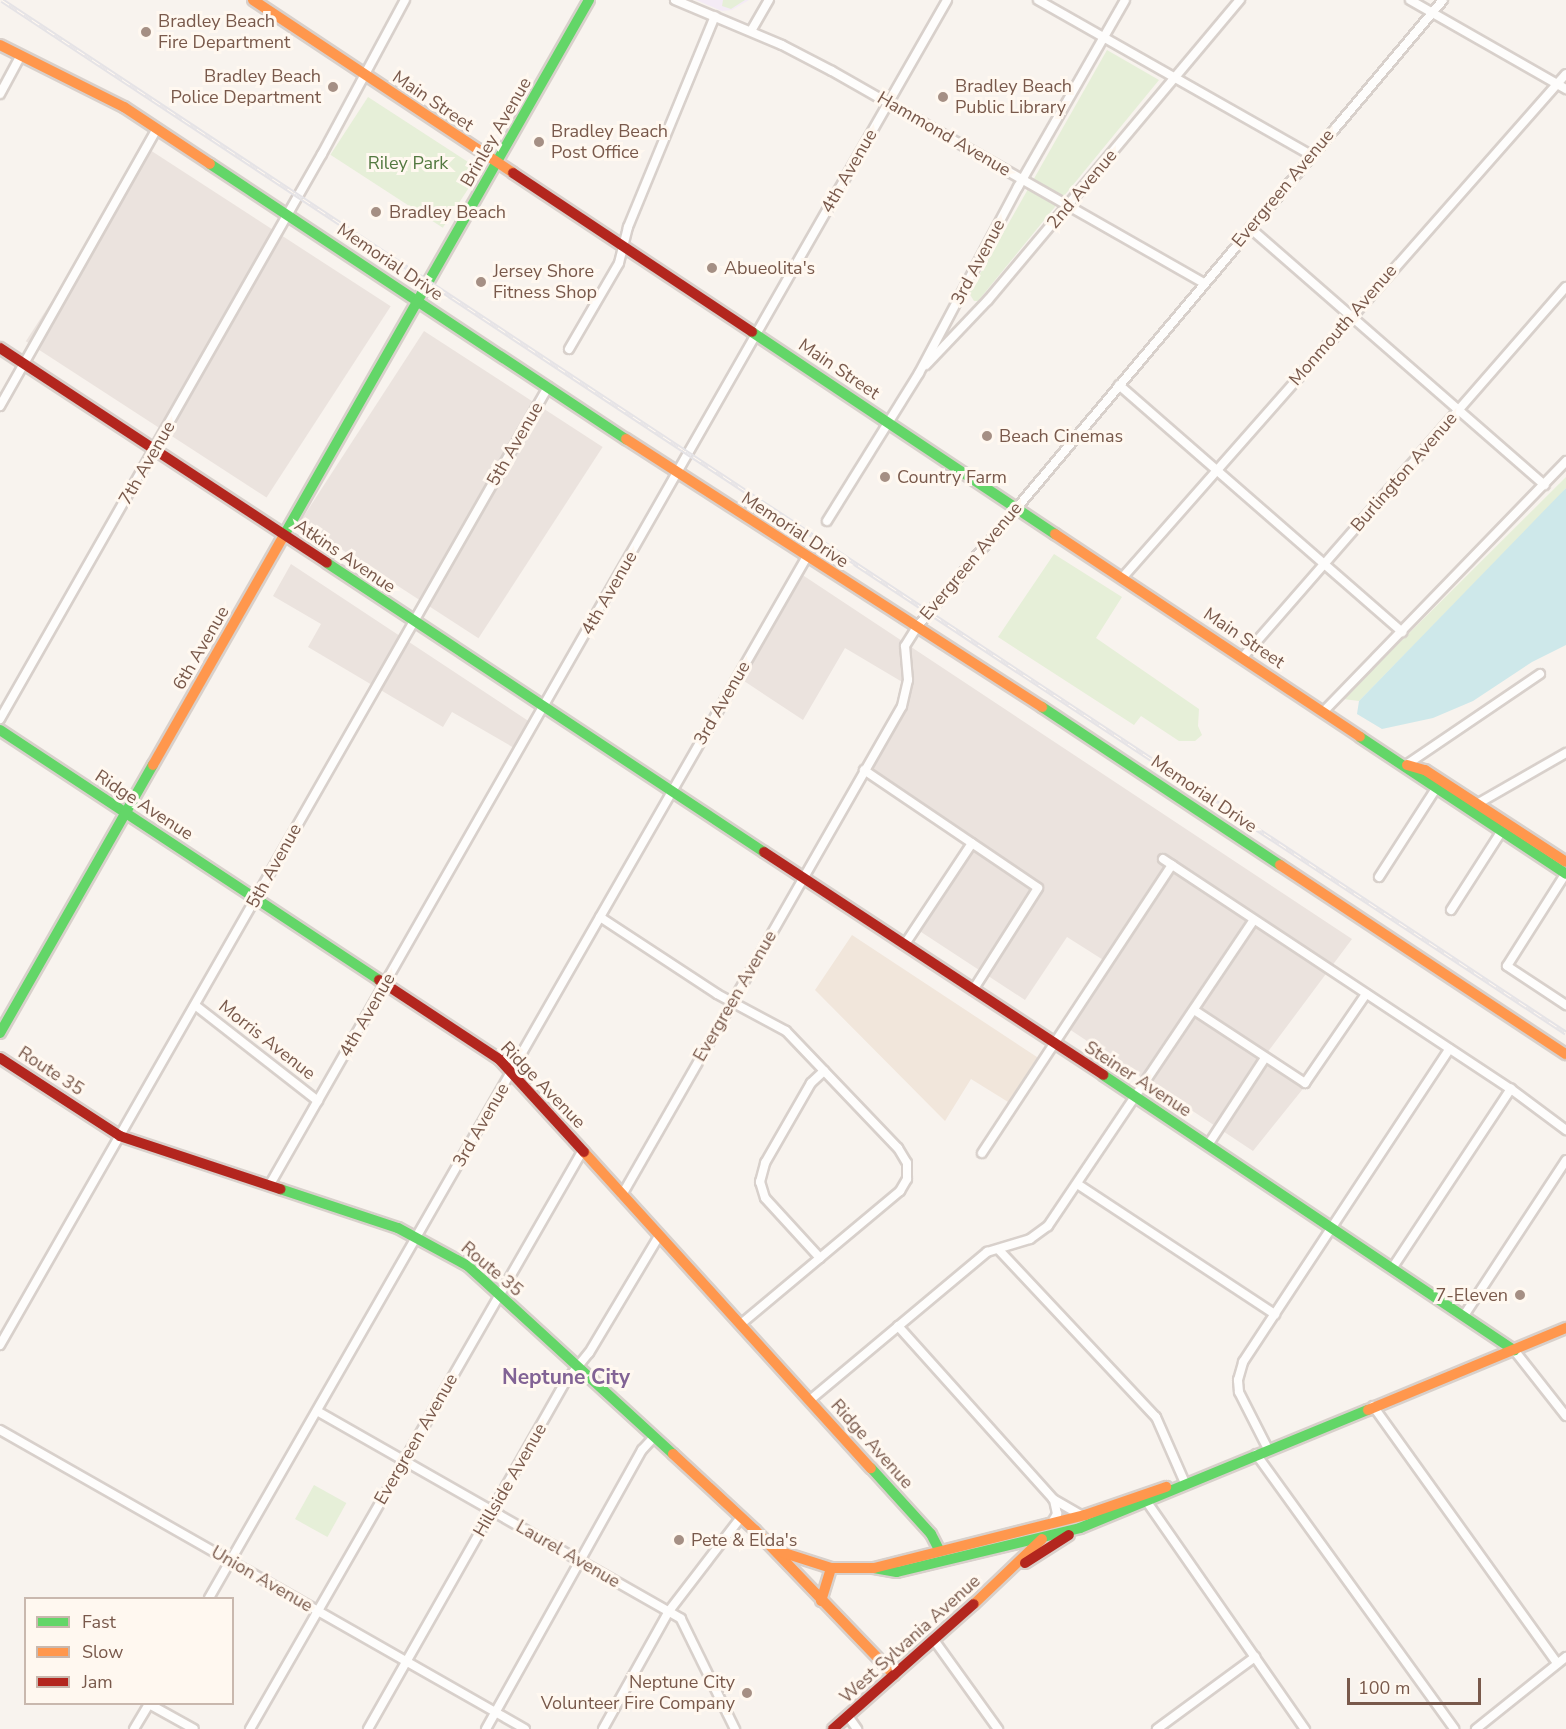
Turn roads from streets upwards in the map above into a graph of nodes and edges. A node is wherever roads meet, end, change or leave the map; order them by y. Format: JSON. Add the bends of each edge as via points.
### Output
{"nodes":[{"id":1,"x":253,"y":0,"type":"edge"},
{"id":2,"x":405,"y":0,"type":"edge"},
{"id":3,"x":590,"y":0,"type":"edge"},
{"id":4,"x":675,"y":0,"type":"edge"},
{"id":5,"x":769,"y":0,"type":"edge"},
{"id":6,"x":947,"y":0,"type":"edge"},
{"id":7,"x":1038,"y":0,"type":"edge"},
{"id":8,"x":1125,"y":0,"type":"edge"},
{"id":9,"x":1240,"y":0,"type":"edge"},
{"id":10,"x":1410,"y":0,"type":"edge"},
{"id":11,"x":1443,"y":0,"type":"edge"},
{"id":12,"x":1432,"y":12,"type":"junction"},
{"id":13,"x":715,"y":16,"type":"junction"},
{"id":14,"x":751,"y":31,"type":"junction"},
{"id":15,"x":1104,"y":38,"type":"junction"},
{"id":16,"x":0,"y":45,"type":"edge"},
{"id":17,"x":21,"y":55,"type":"junction"},
{"id":18,"x":1566,"y":74,"type":"edge"},
{"id":19,"x":364,"y":75,"type":"junction"},
{"id":20,"x":1175,"y":78,"type":"junction"},
{"id":21,"x":1558,"y":84,"type":"junction"},
{"id":22,"x":1566,"y":89,"type":"edge"},
{"id":23,"x":0,"y":94,"type":"edge"},
{"id":24,"x":888,"y":103,"type":"junction"},
{"id":25,"x":157,"y":129,"type":"junction"},
{"id":26,"x":1311,"y":155,"type":"junction"},
{"id":27,"x":497,"y":162,"type":"junction"},
{"id":28,"x":1023,"y":179,"type":"junction"},
{"id":29,"x":1068,"y":205,"type":"junction"},
{"id":30,"x":290,"y":211,"type":"junction"},
{"id":31,"x":1250,"y":228,"type":"junction"},
{"id":32,"x":623,"y":246,"type":"junction"},
{"id":33,"x":430,"y":279,"type":"joint"},
{"id":34,"x":1204,"y":283,"type":"junction"},
{"id":35,"x":1566,"y":287,"type":"edge"},
{"id":36,"x":418,"y":301,"type":"junction"},
{"id":37,"x":1351,"y":316,"type":"junction"},
{"id":38,"x":756,"y":334,"type":"junction"},
{"id":39,"x":0,"y":348,"type":"edge"},
{"id":40,"x":568,"y":349,"type":"dead end"},
{"id":41,"x":24,"y":364,"type":"junction"},
{"id":42,"x":919,"y":372,"type":"junction"},
{"id":43,"x":1119,"y":385,"type":"junction"},
{"id":44,"x":548,"y":387,"type":"junction"},
{"id":45,"x":0,"y":406,"type":"edge"},
{"id":46,"x":1459,"y":410,"type":"junction"},
{"id":47,"x":886,"y":420,"type":"junction"},
{"id":48,"x":154,"y":450,"type":"junction"},
{"id":49,"x":1566,"y":460,"type":"edge"},
{"id":50,"x":1217,"y":470,"type":"junction"},
{"id":51,"x":678,"y":473,"type":"junction"},
{"id":52,"x":1545,"y":485,"type":"junction"},
{"id":53,"x":1017,"y":507,"type":"junction"},
{"id":54,"x":826,"y":521,"type":"dead end"},
{"id":55,"x":284,"y":535,"type":"junction"},
{"id":56,"x":806,"y":558,"type":"junction"},
{"id":57,"x":1324,"y":563,"type":"junction"},
{"id":58,"x":1123,"y":577,"type":"junction"},
{"id":59,"x":414,"y":621,"type":"junction"},
{"id":60,"x":917,"y":627,"type":"junction"},
{"id":61,"x":1402,"y":632,"type":"junction"},
{"id":62,"x":1243,"y":657,"type":"junction"},
{"id":63,"x":1540,"y":674,"type":"dead end"},
{"id":64,"x":544,"y":706,"type":"junction"},
{"id":65,"x":1324,"y":711,"type":"junction"},
{"id":66,"x":0,"y":719,"type":"edge"},
{"id":67,"x":0,"y":730,"type":"edge"},
{"id":68,"x":1566,"y":753,"type":"edge"},
{"id":69,"x":1407,"y":765,"type":"junction"},
{"id":70,"x":864,"y":770,"type":"junction"},
{"id":71,"x":1439,"y":785,"type":"junction"},
{"id":72,"x":672,"y":791,"type":"junction"},
{"id":73,"x":1477,"y":804,"type":"junction"},
{"id":74,"x":126,"y":813,"type":"junction"},
{"id":75,"x":1501,"y":832,"type":"junction"},
{"id":76,"x":972,"y":843,"type":"junction"},
{"id":77,"x":1163,"y":859,"type":"dead end"},
{"id":78,"x":1566,"y":862,"type":"edge"},
{"id":79,"x":1172,"y":865,"type":"junction"},
{"id":80,"x":1566,"y":873,"type":"edge"},
{"id":81,"x":1379,"y":877,"type":"dead end"},
{"id":82,"x":803,"y":878,"type":"junction"},
{"id":83,"x":255,"y":899,"type":"junction"},
{"id":84,"x":1451,"y":910,"type":"dead end"},
{"id":85,"x":600,"y":917,"type":"junction"},
{"id":86,"x":1254,"y":920,"type":"junction"},
{"id":87,"x":905,"y":945,"type":"junction"},
{"id":88,"x":385,"y":984,"type":"junction"},
{"id":89,"x":973,"y":990,"type":"junction"},
{"id":90,"x":1366,"y":994,"type":"junction"},
{"id":91,"x":732,"y":1001,"type":"junction"},
{"id":92,"x":195,"y":1005,"type":"junction"},
{"id":93,"x":1566,"y":1005,"type":"edge"},
{"id":94,"x":1194,"y":1010,"type":"junction"},
{"id":95,"x":0,"y":1033,"type":"edge"},
{"id":96,"x":1055,"y":1043,"type":"junction"},
{"id":97,"x":1449,"y":1048,"type":"junction"},
{"id":98,"x":1566,"y":1054,"type":"edge"},
{"id":99,"x":0,"y":1058,"type":"edge"},
{"id":100,"x":1265,"y":1058,"type":"junction"},
{"id":101,"x":824,"y":1071,"type":"junction"},
{"id":102,"x":511,"y":1072,"type":"junction"},
{"id":103,"x":1511,"y":1089,"type":"junction"},
{"id":104,"x":1137,"y":1098,"type":"junction"},
{"id":105,"x":318,"y":1101,"type":"junction"},
{"id":106,"x":1566,"y":1130,"type":"edge"},
{"id":107,"x":120,"y":1136,"type":"junction"},
{"id":108,"x":1208,"y":1145,"type":"junction"},
{"id":109,"x":583,"y":1150,"type":"junction"},
{"id":110,"x":982,"y":1153,"type":"dead end"},
{"id":111,"x":1566,"y":1160,"type":"edge"},
{"id":112,"x":1079,"y":1185,"type":"junction"},
{"id":113,"x":269,"y":1186,"type":"junction"},
{"id":114,"x":622,"y":1195,"type":"junction"},
{"id":115,"x":1332,"y":1227,"type":"junction"},
{"id":116,"x":659,"y":1236,"type":"junction"},
{"id":117,"x":417,"y":1237,"type":"junction"},
{"id":118,"x":999,"y":1250,"type":"junction"},
{"id":119,"x":820,"y":1258,"type":"junction"},
{"id":120,"x":1393,"y":1267,"type":"junction"},
{"id":121,"x":498,"y":1294,"type":"junction"},
{"id":122,"x":1275,"y":1314,"type":"junction"},
{"id":123,"x":1465,"y":1314,"type":"junction"},
{"id":124,"x":741,"y":1324,"type":"junction"},
{"id":125,"x":898,"y":1326,"type":"junction"},
{"id":126,"x":1566,"y":1328,"type":"edge"},
{"id":127,"x":0,"y":1345,"type":"edge"},
{"id":128,"x":1514,"y":1350,"type":"junction"},
{"id":129,"x":577,"y":1368,"type":"junction"},
{"id":130,"x":810,"y":1400,"type":"junction"},
{"id":131,"x":1373,"y":1406,"type":"junction"},
{"id":132,"x":317,"y":1411,"type":"junction"},
{"id":133,"x":1566,"y":1416,"type":"edge"},
{"id":134,"x":0,"y":1430,"type":"edge"},
{"id":135,"x":653,"y":1438,"type":"junction"},
{"id":136,"x":1268,"y":1449,"type":"junction"},
{"id":137,"x":1256,"y":1454,"type":"junction"},
{"id":138,"x":404,"y":1460,"type":"junction"},
{"id":139,"x":1185,"y":1483,"type":"junction"},
{"id":140,"x":1053,"y":1499,"type":"junction"},
{"id":141,"x":1147,"y":1502,"type":"junction"},
{"id":142,"x":493,"y":1511,"type":"junction"},
{"id":143,"x":1085,"y":1515,"type":"junction"},
{"id":144,"x":741,"y":1517,"type":"junction"},
{"id":145,"x":1051,"y":1524,"type":"junction"},
{"id":146,"x":1080,"y":1528,"type":"junction"},
{"id":147,"x":1043,"y":1538,"type":"junction"},
{"id":148,"x":774,"y":1549,"type":"junction"},
{"id":149,"x":939,"y":1550,"type":"junction"},
{"id":150,"x":231,"y":1561,"type":"junction"},
{"id":151,"x":581,"y":1561,"type":"junction"},
{"id":152,"x":831,"y":1568,"type":"junction"},
{"id":153,"x":874,"y":1568,"type":"junction"},
{"id":154,"x":1009,"y":1574,"type":"junction"},
{"id":155,"x":210,"y":1597,"type":"edge"},
{"id":156,"x":821,"y":1601,"type":"junction"},
{"id":157,"x":318,"y":1611,"type":"junction"},
{"id":158,"x":669,"y":1611,"type":"junction"},
{"id":159,"x":934,"y":1640,"type":"junction"},
{"id":160,"x":1566,"y":1656,"type":"edge"},
{"id":161,"x":1255,"y":1657,"type":"junction"},
{"id":162,"x":406,"y":1661,"type":"junction"},
{"id":163,"x":1557,"y":1664,"type":"junction"},
{"id":164,"x":894,"y":1675,"type":"junction"},
{"id":165,"x":148,"y":1705,"type":"edge"},
{"id":166,"x":151,"y":1705,"type":"edge"},
{"id":167,"x":495,"y":1712,"type":"junction"},
{"id":168,"x":848,"y":1716,"type":"junction"},
{"id":169,"x":134,"y":1729,"type":"edge"},
{"id":170,"x":194,"y":1729,"type":"edge"},
{"id":171,"x":250,"y":1729,"type":"edge"},
{"id":172,"x":368,"y":1729,"type":"edge"},
{"id":173,"x":486,"y":1729,"type":"edge"},
{"id":174,"x":525,"y":1729,"type":"edge"},
{"id":175,"x":603,"y":1729,"type":"edge"},
{"id":176,"x":735,"y":1729,"type":"edge"},
{"id":177,"x":833,"y":1729,"type":"edge"},
{"id":178,"x":857,"y":1729,"type":"edge"},
{"id":179,"x":998,"y":1729,"type":"edge"},
{"id":180,"x":1156,"y":1729,"type":"edge"},
{"id":181,"x":1305,"y":1729,"type":"edge"},
{"id":182,"x":1454,"y":1729,"type":"edge"},
{"id":183,"x":1476,"y":1729,"type":"edge"}],
"edges":[{"from":1,"to":19,"type":"street","name":"Main Street"},
{"from":2,"to":19,"type":"street","name":"7th Avenue"},
{"from":3,"to":27,"type":"street","name":"Brinley Avenue"},
{"from":4,"to":13,"type":"street","name":"Hammond Avenue"},
{"from":5,"to":14,"type":"street"},
{"from":6,"to":24,"type":"street","name":"4th Avenue"},
{"from":7,"to":15,"type":"street"},
{"from":8,"to":15,"type":"street","name":"3rd Avenue"},
{"from":9,"to":20,"type":"street","name":"2nd Avenue"},
{"from":10,"to":12,"type":"street"},
{"from":11,"to":12,"type":"street","name":"Evergreen Avenue"},
{"from":12,"to":21,"type":"street"},
{"from":12,"to":26,"type":"street","name":"Evergreen Avenue"},
{"from":13,"to":14,"type":"street","name":"Hammond Avenue"},
{"from":13,"to":32,"type":"street"},
{"from":14,"to":24,"type":"street","name":"Hammond Avenue"},
{"from":15,"to":20,"type":"street"},
{"from":15,"to":28,"type":"street","name":"3rd Avenue"},
{"from":16,"to":17,"type":"street","name":"Memorial Drive"},
{"from":17,"to":23,"type":"street"},
{"from":17,"to":25,"type":"street","name":"Memorial Drive","via":[[95,91]]},
{"from":18,"to":21,"type":"street","name":"Monmouth Avenue"},
{"from":19,"to":27,"type":"street","name":"Main Street"},
{"from":19,"to":30,"type":"street","name":"7th Avenue"},
{"from":20,"to":26,"type":"street"},
{"from":20,"to":29,"type":"street","name":"2nd Avenue"},
{"from":21,"to":22,"type":"street"},
{"from":21,"to":37,"type":"street","name":"Monmouth Avenue"},
{"from":24,"to":28,"type":"street","name":"Hammond Avenue"},
{"from":24,"to":38,"type":"street","name":"4th Avenue"},
{"from":25,"to":30,"type":"street","name":"Memorial Drive"},
{"from":25,"to":41,"type":"street"},
{"from":26,"to":31,"type":"street","name":"Evergreen Avenue"},
{"from":27,"to":32,"type":"street","name":"Main Street"},
{"from":27,"to":33,"type":"street","name":"Brinley Avenue"},
{"from":28,"to":29,"type":"street","name":"Hammond Avenue"},
{"from":28,"to":42,"type":"street","name":"3rd Avenue"},
{"from":29,"to":34,"type":"street","name":"Hammond Avenue"},
{"from":29,"to":42,"type":"street","name":"2nd Avenue","via":[[988,300]]},
{"from":30,"to":36,"type":"street","name":"Memorial Drive"},
{"from":30,"to":48,"type":"street","name":"7th Avenue"},
{"from":31,"to":34,"type":"street","name":"Evergreen Avenue"},
{"from":31,"to":37,"type":"street"},
{"from":32,"to":38,"type":"street","name":"Main Street"},
{"from":32,"to":40,"type":"street","via":[[619,263]]},
{"from":33,"to":36,"type":"street","name":"6th Avenue"},
{"from":34,"to":43,"type":"street","name":"Evergreen Avenue"},
{"from":35,"to":46,"type":"street","name":"Burlington Avenue"},
{"from":36,"to":44,"type":"street","name":"Memorial Drive"},
{"from":36,"to":55,"type":"street","name":"6th Avenue"},
{"from":37,"to":46,"type":"street"},
{"from":37,"to":50,"type":"street","name":"Monmouth Avenue"},
{"from":38,"to":47,"type":"street","name":"Main Street"},
{"from":38,"to":51,"type":"street","name":"4th Avenue"},
{"from":39,"to":41,"type":"street","name":"Atkins Avenue"},
{"from":41,"to":45,"type":"street"},
{"from":41,"to":48,"type":"street","name":"Atkins Avenue"},
{"from":42,"to":47,"type":"street","name":"3rd Avenue"},
{"from":43,"to":50,"type":"street"},
{"from":43,"to":53,"type":"street","name":"Evergreen Avenue"},
{"from":44,"to":51,"type":"street","name":"Memorial Drive"},
{"from":44,"to":59,"type":"street","name":"5th Avenue"},
{"from":46,"to":52,"type":"street"},
{"from":46,"to":57,"type":"street","name":"Burlington Avenue"},
{"from":47,"to":53,"type":"street","name":"Main Street"},
{"from":47,"to":54,"type":"street","name":"3rd Avenue"},
{"from":48,"to":55,"type":"street","name":"Atkins Avenue"},
{"from":48,"to":66,"type":"street","name":"7th Avenue"},
{"from":49,"to":52,"type":"street"},
{"from":50,"to":57,"type":"street"},
{"from":50,"to":58,"type":"street","name":"Monmouth Avenue"},
{"from":51,"to":56,"type":"street","name":"Memorial Drive"},
{"from":51,"to":64,"type":"street","name":"4th Avenue"},
{"from":52,"to":61,"type":"street"},
{"from":53,"to":58,"type":"street","name":"Main Street"},
{"from":53,"to":60,"type":"street","name":"Evergreen Avenue"},
{"from":55,"to":59,"type":"street","name":"Atkins Avenue"},
{"from":55,"to":74,"type":"street","name":"6th Avenue"},
{"from":56,"to":60,"type":"street","name":"Memorial Drive"},
{"from":56,"to":72,"type":"street","name":"3rd Avenue"},
{"from":57,"to":61,"type":"street"},
{"from":57,"to":62,"type":"street","name":"Burlington Avenue"},
{"from":58,"to":62,"type":"street","name":"Main Street"},
{"from":59,"to":64,"type":"street","name":"Atkins Avenue"},
{"from":59,"to":83,"type":"street","name":"5th Avenue"},
{"from":60,"to":70,"type":"street","name":"Evergreen Avenue","via":[[905,646],[906,695]]},
{"from":60,"to":98,"type":"street","name":"Memorial Drive"},
{"from":61,"to":65,"type":"street"},
{"from":62,"to":65,"type":"street","name":"Main Street"},
{"from":63,"to":69,"type":"street"},
{"from":64,"to":72,"type":"street","name":"Atkins Avenue"},
{"from":64,"to":88,"type":"street","name":"4th Avenue"},
{"from":65,"to":69,"type":"street","name":"Main Street"},
{"from":67,"to":74,"type":"street","name":"Ridge Avenue"},
{"from":68,"to":73,"type":"street"},
{"from":69,"to":71,"type":"street","name":"Main Street"},
{"from":70,"to":76,"type":"street"},
{"from":70,"to":82,"type":"street","name":"Evergreen Avenue"},
{"from":71,"to":73,"type":"street","name":"Main Street"},
{"from":71,"to":75,"type":"street","name":"Main Street"},
{"from":71,"to":81,"type":"street"},
{"from":72,"to":82,"type":"street","name":"Steiner Avenue"},
{"from":72,"to":85,"type":"street","name":"3rd Avenue"},
{"from":73,"to":78,"type":"street","name":"Main Street"},
{"from":74,"to":83,"type":"street","name":"Ridge Avenue"},
{"from":74,"to":95,"type":"street","name":"6th Avenue"},
{"from":75,"to":80,"type":"street","name":"Main Street"},
{"from":75,"to":84,"type":"street"},
{"from":76,"to":87,"type":"street"},
{"from":76,"to":89,"type":"street","via":[[1038,888]]},
{"from":77,"to":79,"type":"street"},
{"from":79,"to":86,"type":"street"},
{"from":79,"to":96,"type":"street"},
{"from":80,"to":93,"type":"street","via":[[1507,966]]},
{"from":82,"to":87,"type":"street","name":"Steiner Avenue"},
{"from":82,"to":91,"type":"street","name":"Evergreen Avenue"},
{"from":83,"to":88,"type":"street","name":"Ridge Avenue"},
{"from":83,"to":92,"type":"street","name":"5th Avenue"},
{"from":85,"to":91,"type":"street"},
{"from":85,"to":102,"type":"street","name":"3rd Avenue"},
{"from":86,"to":90,"type":"street"},
{"from":86,"to":94,"type":"street"},
{"from":87,"to":89,"type":"street","name":"Steiner Avenue"},
{"from":88,"to":102,"type":"street","name":"Ridge Avenue","via":[[499,1059]]},
{"from":88,"to":105,"type":"street","name":"4th Avenue"},
{"from":89,"to":96,"type":"street","name":"Steiner Avenue"},
{"from":90,"to":97,"type":"street"},
{"from":90,"to":100,"type":"street","via":[[1305,1083]]},
{"from":91,"to":101,"type":"street","via":[[786,1031]]},
{"from":91,"to":114,"type":"street","name":"Evergreen Avenue"},
{"from":92,"to":105,"type":"street","name":"Morris Avenue"},
{"from":92,"to":107,"type":"street","name":"5th Avenue"},
{"from":94,"to":100,"type":"street"},
{"from":94,"to":104,"type":"street"},
{"from":96,"to":104,"type":"street","name":"Steiner Avenue"},
{"from":96,"to":110,"type":"street"},
{"from":97,"to":103,"type":"street"},
{"from":97,"to":115,"type":"street"},
{"from":99,"to":107,"type":"street","name":"Route 35"},
{"from":100,"to":108,"type":"street"},
{"from":101,"to":119,"type":"street","via":[[811,1083],[765,1163],[760,1182],[765,1198]]},
{"from":101,"to":119,"type":"street","via":[[898,1148],[908,1171],[900,1191]]},
{"from":102,"to":109,"type":"street","name":"Ridge Avenue"},
{"from":102,"to":117,"type":"street","name":"3rd Avenue"},
{"from":103,"to":106,"type":"street"},
{"from":103,"to":120,"type":"street"},
{"from":104,"to":108,"type":"street","name":"Steiner Avenue"},
{"from":104,"to":112,"type":"street"},
{"from":105,"to":113,"type":"street","name":"4th Avenue"},
{"from":107,"to":113,"type":"street","name":"Route 35"},
{"from":107,"to":127,"type":"street","name":"5th Avenue"},
{"from":108,"to":115,"type":"street","name":"Steiner Avenue"},
{"from":109,"to":114,"type":"street","name":"Ridge Avenue"},
{"from":109,"to":121,"type":"street","name":"Evergreen Avenue"},
{"from":111,"to":123,"type":"street"},
{"from":112,"to":118,"type":"street","via":[[1040,1233]]},
{"from":112,"to":122,"type":"street"},
{"from":113,"to":117,"type":"street","name":"Route 35"},
{"from":114,"to":116,"type":"street","name":"Ridge Avenue"},
{"from":115,"to":120,"type":"street","name":"Steiner Avenue"},
{"from":115,"to":122,"type":"street"},
{"from":116,"to":124,"type":"street","name":"Ridge Avenue"},
{"from":116,"to":129,"type":"street","name":"Hillside Avenue"},
{"from":117,"to":121,"type":"street","name":"Route 35","via":[[468,1266]]},
{"from":117,"to":132,"type":"street","name":"3rd Avenue"},
{"from":118,"to":125,"type":"street","via":[[975,1262]]},
{"from":118,"to":139,"type":"street","via":[[1156,1417]]},
{"from":119,"to":124,"type":"street"},
{"from":120,"to":123,"type":"street","name":"Steiner Avenue"},
{"from":121,"to":129,"type":"street","name":"Route 35"},
{"from":121,"to":138,"type":"street","name":"Evergreen Avenue"},
{"from":122,"to":136,"type":"street","via":[[1243,1362],[1238,1380],[1245,1408]]},
{"from":123,"to":128,"type":"street","name":"Steiner Avenue"},
{"from":124,"to":130,"type":"street","name":"Ridge Avenue"},
{"from":125,"to":130,"type":"street"},
{"from":125,"to":140,"type":"street"},
{"from":126,"to":128,"type":"street"},
{"from":128,"to":131,"type":"street"},
{"from":128,"to":133,"type":"street","name":"Steiner Avenue"},
{"from":129,"to":135,"type":"street","name":"Route 35"},
{"from":129,"to":142,"type":"street","name":"Hillside Avenue"},
{"from":130,"to":149,"type":"street","name":"Ridge Avenue","via":[[931,1534]]},
{"from":131,"to":136,"type":"street"},
{"from":131,"to":163,"type":"street"},
{"from":132,"to":138,"type":"street","name":"Laurel Avenue"},
{"from":132,"to":150,"type":"street","name":"3rd Avenue"},
{"from":134,"to":150,"type":"street","name":"Union Avenue"},
{"from":135,"to":144,"type":"street","name":"Route 35"},
{"from":135,"to":151,"type":"street","via":[[642,1450]]},
{"from":136,"to":137,"type":"street"},
{"from":137,"to":139,"type":"street"},
{"from":137,"to":182,"type":"street"},
{"from":138,"to":142,"type":"street","name":"Laurel Avenue"},
{"from":138,"to":157,"type":"street","name":"Evergreen Avenue"},
{"from":139,"to":141,"type":"street"},
{"from":139,"to":143,"type":"street","via":[[1144,1492]]},
{"from":140,"to":143,"type":"street","via":[[1072,1512]]},
{"from":140,"to":145,"type":"street","via":[[1057,1514]]},
{"from":141,"to":146,"type":"street"},
{"from":141,"to":161,"type":"street"},
{"from":142,"to":151,"type":"street","name":"Laurel Avenue"},
{"from":142,"to":162,"type":"street","name":"Hillside Avenue"},
{"from":143,"to":145,"type":"street"},
{"from":143,"to":147,"type":"street","name":"West Sylvania Avenue"},
{"from":144,"to":148,"type":"street","name":"Route 35"},
{"from":144,"to":158,"type":"street"},
{"from":145,"to":149,"type":"street"},
{"from":146,"to":147,"type":"street"},
{"from":146,"to":154,"type":"street","name":"West Sylvania Avenue"},
{"from":147,"to":153,"type":"street","via":[[897,1572]]},
{"from":147,"to":154,"type":"street","name":"West Sylvania Avenue"},
{"from":148,"to":152,"type":"street","name":"Route 35"},
{"from":148,"to":156,"type":"street"},
{"from":149,"to":153,"type":"street"},
{"from":150,"to":155,"type":"street","name":"3rd Avenue"},
{"from":150,"to":157,"type":"street","name":"Union Avenue"},
{"from":151,"to":158,"type":"street","name":"Laurel Avenue"},
{"from":151,"to":167,"type":"street"},
{"from":152,"to":153,"type":"street","name":"Route 35"},
{"from":152,"to":156,"type":"street"},
{"from":154,"to":159,"type":"street","name":"West Sylvania Avenue"},
{"from":156,"to":164,"type":"street"},
{"from":157,"to":162,"type":"street","name":"Union Avenue"},
{"from":157,"to":171,"type":"street","name":"Evergreen Avenue"},
{"from":158,"to":175,"type":"street"},
{"from":158,"to":176,"type":"street","name":"Laurel Avenue","via":[[681,1619]]},
{"from":159,"to":164,"type":"street","name":"West Sylvania Avenue"},
{"from":159,"to":179,"type":"street"},
{"from":160,"to":163,"type":"street"},
{"from":161,"to":180,"type":"street"},
{"from":161,"to":181,"type":"street"},
{"from":162,"to":167,"type":"street","name":"Union Avenue"},
{"from":162,"to":172,"type":"street","name":"Hillside Avenue"},
{"from":163,"to":183,"type":"street"},
{"from":164,"to":168,"type":"street","name":"West Sylvania Avenue"},
{"from":165,"to":169,"type":"street"},
{"from":166,"to":170,"type":"street"},
{"from":167,"to":173,"type":"street"},
{"from":167,"to":174,"type":"street","name":"Union Avenue"},
{"from":168,"to":177,"type":"street","name":"West Sylvania Avenue"},
{"from":168,"to":178,"type":"street"}]}
